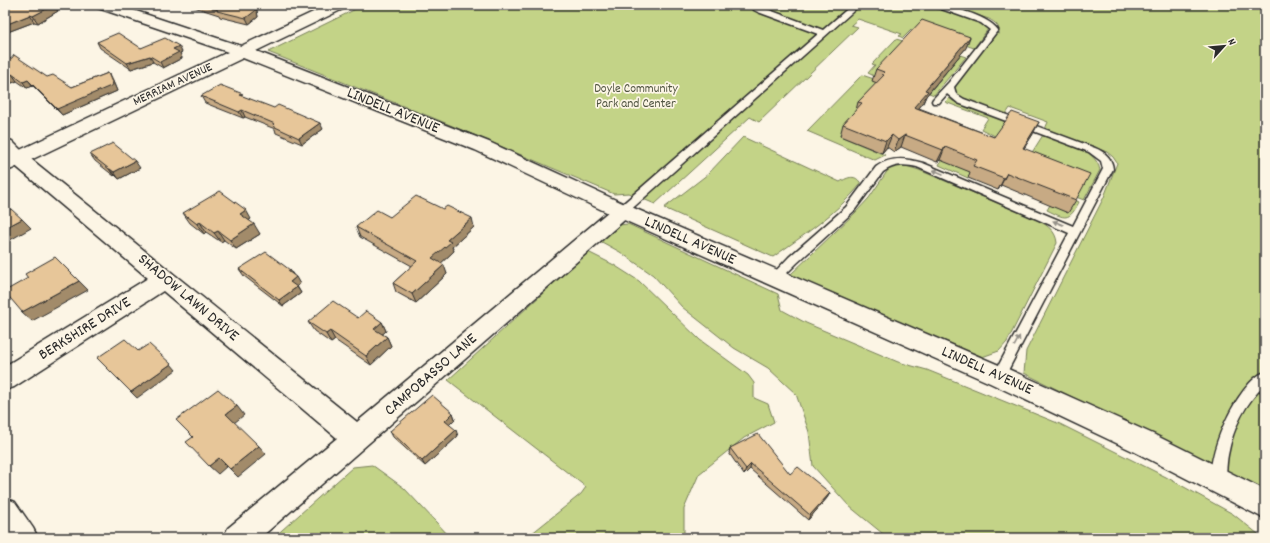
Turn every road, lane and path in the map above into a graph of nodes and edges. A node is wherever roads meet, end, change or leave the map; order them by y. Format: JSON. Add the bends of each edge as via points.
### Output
{"nodes":[{"id":1,"x":103,"y":5,"type":"edge"},
{"id":2,"x":340,"y":5,"type":"edge"},
{"id":3,"x":756,"y":5,"type":"edge"},
{"id":4,"x":856,"y":5,"type":"edge"},
{"id":5,"x":934,"y":5,"type":"edge"},
{"id":6,"x":823,"y":33,"type":"junction"},
{"id":7,"x":243,"y":52,"type":"junction"},
{"id":8,"x":952,"y":84,"type":"junction"},
{"id":9,"x":936,"y":101,"type":"dead end"},
{"id":10,"x":10,"y":156,"type":"edge"},
{"id":11,"x":622,"y":211,"type":"junction"},
{"id":12,"x":1075,"y":231,"type":"junction"},
{"id":13,"x":775,"y":278,"type":"junction"},
{"id":14,"x":165,"y":279,"type":"junction"},
{"id":15,"x":999,"y":376,"type":"junction"},
{"id":16,"x":1265,"y":377,"type":"edge"},
{"id":17,"x":5,"y":379,"type":"edge"},
{"id":18,"x":357,"y":438,"type":"junction"},
{"id":19,"x":1218,"y":481,"type":"junction"},
{"id":20,"x":1265,"y":505,"type":"edge"},
{"id":21,"x":5,"y":512,"type":"edge"},
{"id":22,"x":23,"y":538,"type":"edge"},
{"id":23,"x":238,"y":538,"type":"edge"}],
"edges":[{"from":1,"to":7,"type":"street","name":"LINDELL AVENUE"},
{"from":2,"to":7,"type":"street","name":"MERRIAM AVENUE"},
{"from":3,"to":6,"type":"lane","via":[[761,10]]},
{"from":4,"to":6,"type":"lane"},
{"from":5,"to":8,"type":"lane","via":[[984,21],[994,30]]},
{"from":6,"to":11,"type":"lane"},
{"from":7,"to":10,"type":"street","name":"MERRIAM AVENUE"},
{"from":7,"to":11,"type":"street","name":"LINDELL AVENUE","via":[[482,146]]},
{"from":8,"to":9,"type":"lane"},
{"from":8,"to":12,"type":"lane","via":[[951,94],[961,101],[1092,150],[1104,157],[1108,169]]},
{"from":10,"to":14,"type":"street","name":"SHADOW LAWN DRIVE"},
{"from":11,"to":13,"type":"street","name":"LINDELL AVENUE"},
{"from":11,"to":18,"type":"street","name":"CAMPOBASSO LANE"},
{"from":12,"to":13,"type":"lane","one_way":true,"via":[[911,162],[900,162],[887,165],[878,172],[849,211]]},
{"from":15,"to":12,"type":"lane","one_way":true},
{"from":13,"to":15,"type":"street","name":"LINDELL AVENUE"},
{"from":14,"to":17,"type":"street","name":"BERKSHIRE DRIVE"},
{"from":14,"to":18,"type":"street","name":"SHADOW LAWN DRIVE"},
{"from":15,"to":19,"type":"street","name":"LINDELL AVENUE","via":[[1144,442]]},
{"from":16,"to":19,"type":"lane","via":[[1249,393],[1226,435]]},
{"from":18,"to":23,"type":"street","name":"CAMPOBASSO LANE"},
{"from":19,"to":20,"type":"street","name":"LINDELL AVENUE"},
{"from":21,"to":22,"type":"street"}]}
